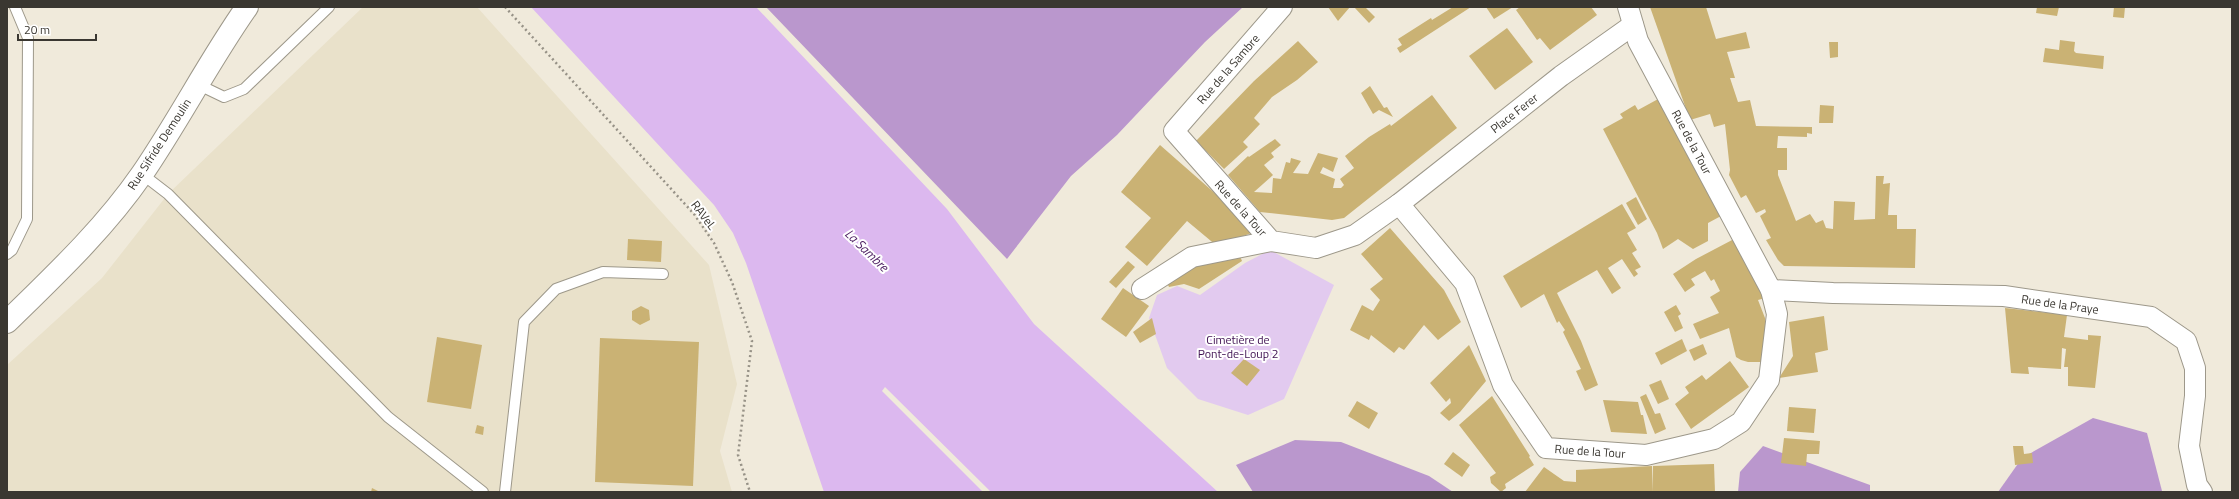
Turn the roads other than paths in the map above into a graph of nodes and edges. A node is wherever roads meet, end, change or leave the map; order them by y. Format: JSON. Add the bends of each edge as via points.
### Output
{"nodes":[{"id":1,"x":15,"y":7,"type":"edge"},
{"id":2,"x":247,"y":7,"type":"edge"},
{"id":3,"x":329,"y":7,"type":"edge"},
{"id":4,"x":1282,"y":7,"type":"edge"},
{"id":5,"x":1630,"y":16,"type":"edge"},
{"id":6,"x":197,"y":84,"type":"junction"},
{"id":7,"x":1174,"y":131,"type":"joint"},
{"id":8,"x":142,"y":174,"type":"junction"},
{"id":9,"x":1399,"y":204,"type":"junction"},
{"id":10,"x":1271,"y":241,"type":"junction"},
{"id":11,"x":7,"y":254,"type":"edge"},
{"id":12,"x":663,"y":274,"type":"dead end"},
{"id":13,"x":1142,"y":289,"type":"dead end"},
{"id":14,"x":1771,"y":290,"type":"junction"},
{"id":15,"x":7,"y":322,"type":"edge"},
{"id":16,"x":483,"y":492,"type":"edge"},
{"id":17,"x":505,"y":492,"type":"edge"},
{"id":18,"x":2202,"y":492,"type":"edge"}],
"edges":[{"from":1,"to":11,"type":"lane","via":[[28,38],[27,219],[12,250]]},
{"from":2,"to":6,"type":"main road","name":"Rue Sifride Demoulin"},
{"from":3,"to":6,"type":"lane","via":[[244,89],[224,97]]},
{"from":4,"to":7,"type":"street","name":"Rue de la Sambre"},
{"from":5,"to":9,"type":"street","name":"Place Ferer","via":[[1561,76]]},
{"from":5,"to":14,"type":"street","name":"Rue de la Tour","via":[[1638,41]]},
{"from":6,"to":8,"type":"main road","name":"Rue Sifride Demoulin"},
{"from":7,"to":10,"type":"street","name":"Rue de la Tour"},
{"from":8,"to":15,"type":"main road","name":"Rue Sifride Demoulin","via":[[105,222],[75,255]]},
{"from":8,"to":16,"type":"lane","via":[[168,194],[388,417]]},
{"from":9,"to":10,"type":"street","name":"Rue de la Tour","via":[[1355,235],[1316,248]]},
{"from":9,"to":14,"type":"street","name":"Rue de la Tour","via":[[1465,283],[1503,384],[1546,448],[1646,455],[1714,439],[1741,422],[1769,380],[1778,314]]},
{"from":10,"to":13,"type":"street","via":[[1192,257]]},
{"from":12,"to":17,"type":"lane","via":[[603,272],[556,288],[524,322]]},
{"from":14,"to":18,"type":"street","name":"Rue de la Praye","via":[[2004,296],[2151,317],[2186,341],[2195,368],[2195,396],[2189,446],[2197,485]]}]}
